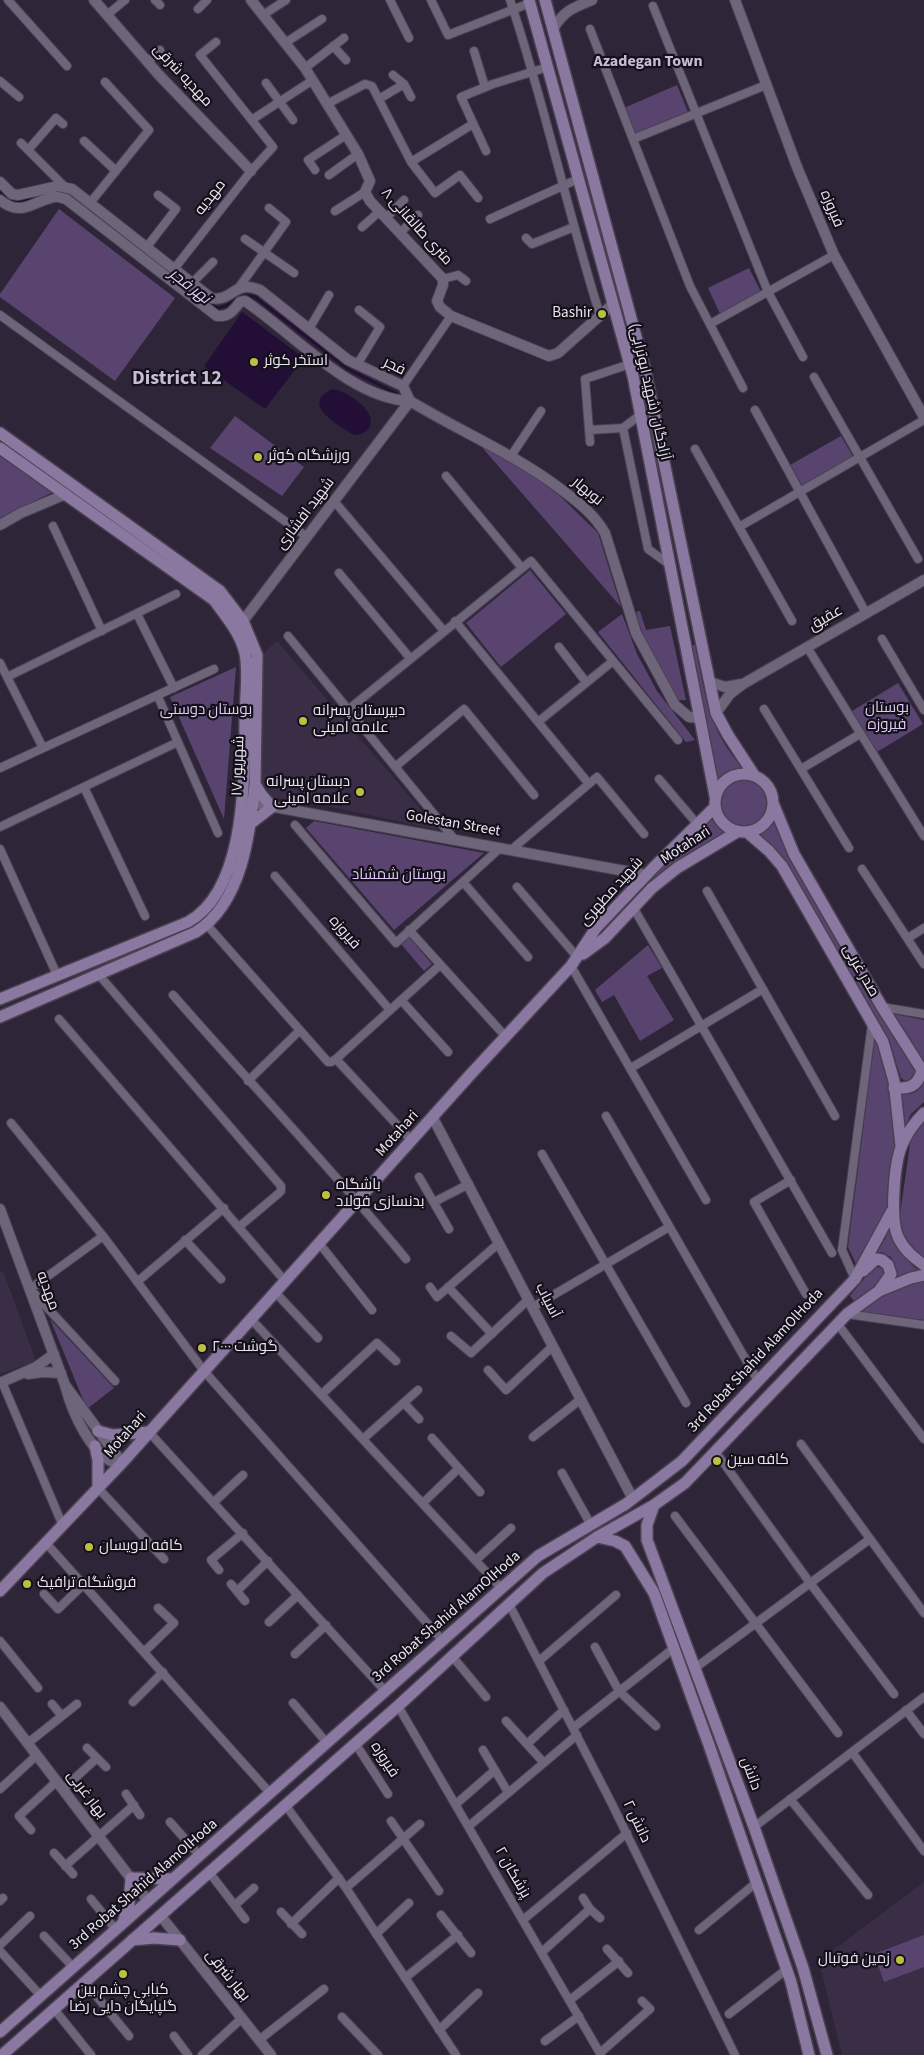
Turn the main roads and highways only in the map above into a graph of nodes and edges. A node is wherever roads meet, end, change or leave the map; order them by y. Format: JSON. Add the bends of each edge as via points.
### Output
{"nodes":[{"id":1,"x":545,"y":0,"type":"edge"},
{"id":2,"x":529,"y":1,"type":"edge"},
{"id":3,"x":0,"y":432,"type":"edge"},
{"id":4,"x":0,"y":448,"type":"edge"},
{"id":5,"x":238,"y":623,"type":"junction"},
{"id":6,"x":700,"y":634,"type":"junction"},
{"id":7,"x":684,"y":635,"type":"junction"},
{"id":8,"x":754,"y":776,"type":"junction"},
{"id":9,"x":255,"y":784,"type":"junction"},
{"id":10,"x":247,"y":802,"type":"junction"},
{"id":11,"x":715,"y":802,"type":"junction"},
{"id":12,"x":773,"y":803,"type":"junction"},
{"id":13,"x":250,"y":824,"type":"junction"},
{"id":14,"x":742,"y":832,"type":"junction"},
{"id":15,"x":574,"y":962,"type":"junction"},
{"id":16,"x":0,"y":999,"type":"edge"},
{"id":17,"x":0,"y":1017,"type":"edge"},
{"id":18,"x":923,"y":1071,"type":"edge"},
{"id":19,"x":894,"y":1088,"type":"junction"},
{"id":20,"x":924,"y":1113,"type":"edge"},
{"id":21,"x":901,"y":1146,"type":"junction"},
{"id":22,"x":892,"y":1211,"type":"junction"},
{"id":23,"x":924,"y":1265,"type":"edge"},
{"id":24,"x":924,"y":1275,"type":"edge"},
{"id":25,"x":856,"y":1279,"type":"junction"},
{"id":26,"x":879,"y":1291,"type":"junction"},
{"id":27,"x":98,"y":1431,"type":"road end"},
{"id":28,"x":149,"y":1432,"type":"junction"},
{"id":29,"x":94,"y":1446,"type":"road end"},
{"id":30,"x":98,"y":1488,"type":"junction"},
{"id":31,"x":654,"y":1505,"type":"junction"},
{"id":32,"x":597,"y":1537,"type":"junction"},
{"id":33,"x":652,"y":1553,"type":"junction"},
{"id":34,"x":635,"y":1559,"type":"junction"},
{"id":35,"x":0,"y":1591,"type":"edge"},
{"id":36,"x":371,"y":1704,"type":"junction"},
{"id":37,"x":355,"y":1743,"type":"junction"},
{"id":38,"x":323,"y":1746,"type":"junction"},
{"id":39,"x":312,"y":1781,"type":"junction"},
{"id":40,"x":173,"y":1879,"type":"junction"},
{"id":41,"x":148,"y":1901,"type":"junction"},
{"id":42,"x":160,"y":1915,"type":"junction"},
{"id":43,"x":119,"y":1927,"type":"junction"},
{"id":44,"x":132,"y":1940,"type":"junction"},
{"id":45,"x":180,"y":1940,"type":"road end"},
{"id":46,"x":0,"y":2032,"type":"edge"},
{"id":47,"x":2,"y":2055,"type":"edge"},
{"id":48,"x":810,"y":2055,"type":"edge"},
{"id":49,"x":826,"y":2055,"type":"edge"}],
"edges":[{"from":1,"to":6,"type":"main road","name":"آزادگان (شهید ابوترابی)","via":[[644,370]]},
{"from":2,"to":7,"type":"main road","name":"آزادگان (شهید ابوترابی)","via":[[630,364]]},
{"from":3,"to":5,"type":"main road","name":"۱۷ شهریور","via":[[220,591]]},
{"from":4,"to":5,"type":"main road","name":"۱۷ شهریور","via":[[214,600]]},
{"from":5,"to":9,"type":"main road","name":"۱۷ شهریور","via":[[257,655]]},
{"from":5,"to":10,"type":"main road","name":"۱۷ شهریور","via":[[246,659],[244,785]]},
{"from":6,"to":7,"type":"main road"},
{"from":6,"to":8,"type":"main road","name":"آزادگان (شهید ابوترابی)","via":[[716,713]]},
{"from":7,"to":11,"type":"main road","name":"آزادگان (شهید ابوترابی)"},
{"from":8,"to":11,"type":"main road","via":[[735,775],[726,780],[719,787]]},
{"from":8,"to":12,"type":"main road","via":[[768,786]]},
{"from":9,"to":10,"type":"main road","name":"۱۷ شهریور"},
{"from":9,"to":13,"type":"main road","via":[[272,807]]},
{"from":10,"to":13,"type":"main road","name":"۱۷ شهریور"},
{"from":10,"to":16,"type":"main road","name":"۱۷ شهریور","via":[[236,846],[218,894],[200,915]]},
{"from":11,"to":14,"type":"main road","via":[[723,824]]},
{"from":11,"to":15,"type":"main road","name":"شهید مطهری","via":[[698,825],[596,928]]},
{"from":12,"to":14,"type":"main road","via":[[768,820],[755,830]]},
{"from":12,"to":18,"type":"main road","name":"صدر غربی","via":[[794,854],[882,1007]]},
{"from":13,"to":17,"type":"main road","name":"۱۷ شهریور","via":[[247,846],[226,903],[207,925]]},
{"from":14,"to":15,"type":"main road","name":"Motahari","via":[[677,868],[652,888],[605,938]]},
{"from":14,"to":19,"type":"main road","name":"صدر غربی","via":[[782,866],[883,1042]]},
{"from":15,"to":28,"type":"main road","name":"Motahari"},
{"from":18,"to":19,"type":"main road","via":[[915,1086]]},
{"from":19,"to":21,"type":"main road","name":"صدر غربی"},
{"from":20,"to":21,"type":"main road"},
{"from":21,"to":22,"type":"main road"},
{"from":22,"to":23,"type":"main road","via":[[897,1236],[911,1256]]},
{"from":22,"to":25,"type":"main road","name":"3rd Robat Shahid AlamOlHoda"},
{"from":24,"to":26,"type":"main road","name":"3rd Robat Shahid AlamOlHoda"},
{"from":25,"to":26,"type":"main road","via":[[876,1259],[882,1260],[891,1274]]},
{"from":25,"to":36,"type":"main road","name":"3rd Robat Shahid AlamOlHoda","via":[[682,1461],[633,1499],[538,1556]]},
{"from":26,"to":31,"type":"main road","name":"3rd Robat Shahid AlamOlHoda","via":[[837,1323],[685,1483]]},
{"from":27,"to":28,"type":"main road","via":[[113,1435]]},
{"from":28,"to":30,"type":"main road","name":"Motahari"},
{"from":29,"to":30,"type":"main road","via":[[98,1460]]},
{"from":30,"to":35,"type":"main road","name":"Motahari"},
{"from":31,"to":32,"type":"main road","name":"3rd Robat Shahid AlamOlHoda"},
{"from":31,"to":33,"type":"main road","name":"دانش","via":[[647,1524],[647,1540]]},
{"from":32,"to":34,"type":"main road","name":"دانش","via":[[625,1546]]},
{"from":32,"to":37,"type":"main road","name":"3rd Robat Shahid AlamOlHoda","via":[[543,1572]]},
{"from":33,"to":34,"type":"main road","via":[[640,1553]]},
{"from":33,"to":49,"type":"main road","name":"دانش","via":[[803,1968]]},
{"from":34,"to":48,"type":"main road","name":"دانش","via":[[654,1592],[757,1882],[787,1969]]},
{"from":36,"to":37,"type":"main road","via":[[372,1711],[342,1738],[347,1743]]},
{"from":36,"to":38,"type":"main road","name":"3rd Robat Shahid AlamOlHoda"},
{"from":37,"to":39,"type":"main road","name":"3rd Robat Shahid AlamOlHoda"},
{"from":38,"to":39,"type":"main road","via":[[324,1763]]},
{"from":38,"to":40,"type":"main road","name":"3rd Robat Shahid AlamOlHoda"},
{"from":39,"to":42,"type":"main road","name":"3rd Robat Shahid AlamOlHoda"},
{"from":40,"to":41,"type":"main road","name":"3rd Robat Shahid AlamOlHoda"},
{"from":40,"to":43,"type":"main road","via":[[131,1878],[129,1904]]},
{"from":41,"to":42,"type":"main road"},
{"from":41,"to":43,"type":"main road","name":"3rd Robat Shahid AlamOlHoda"},
{"from":42,"to":44,"type":"main road","name":"3rd Robat Shahid AlamOlHoda"},
{"from":43,"to":46,"type":"main road","name":"3rd Robat Shahid AlamOlHoda"},
{"from":44,"to":45,"type":"main road"},
{"from":44,"to":47,"type":"main road","name":"3rd Robat Shahid AlamOlHoda"}]}
